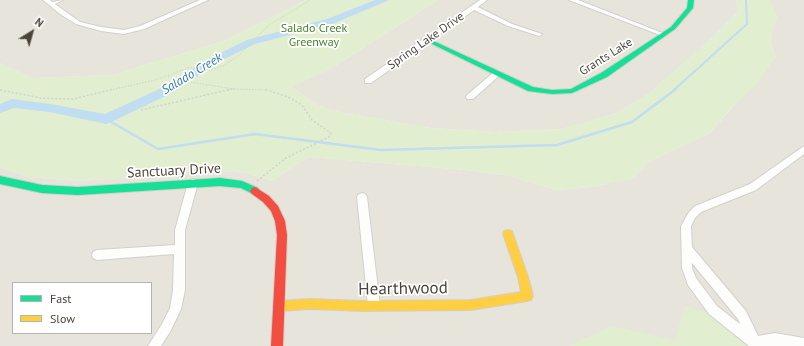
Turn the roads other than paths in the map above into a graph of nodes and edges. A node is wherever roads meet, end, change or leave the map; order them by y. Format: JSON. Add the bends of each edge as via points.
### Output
{"nodes":[{"id":1,"x":60,"y":0,"type":"edge"},
{"id":2,"x":205,"y":0,"type":"edge"},
{"id":3,"x":484,"y":0,"type":"edge"},
{"id":4,"x":572,"y":0,"type":"edge"},
{"id":5,"x":690,"y":0,"type":"edge"},
{"id":6,"x":48,"y":2,"type":"edge"},
{"id":7,"x":474,"y":8,"type":"junction"},
{"id":8,"x":538,"y":34,"type":"dead end"},
{"id":9,"x":662,"y":34,"type":"junction"},
{"id":10,"x":427,"y":40,"type":"junction"},
{"id":11,"x":497,"y":74,"type":"junction"},
{"id":12,"x":368,"y":81,"type":"dead end"},
{"id":13,"x":470,"y":97,"type":"dead end"},
{"id":14,"x":804,"y":149,"type":"edge"},
{"id":15,"x":0,"y":180,"type":"edge"},
{"id":16,"x":193,"y":184,"type":"junction"},
{"id":17,"x":362,"y":197,"type":"dead end"},
{"id":18,"x":508,"y":234,"type":"dead end"},
{"id":19,"x":687,"y":248,"type":"junction"},
{"id":20,"x":180,"y":249,"type":"junction"},
{"id":21,"x":97,"y":255,"type":"dead end"},
{"id":22,"x":279,"y":306,"type":"junction"},
{"id":23,"x":374,"y":306,"type":"junction"},
{"id":24,"x":804,"y":344,"type":"edge"},
{"id":25,"x":756,"y":345,"type":"edge"},
{"id":26,"x":154,"y":346,"type":"edge"},
{"id":27,"x":277,"y":346,"type":"edge"}],
"edges":[{"from":1,"to":6,"type":"street"},
{"from":2,"to":6,"type":"street","via":[[142,28],[124,32],[78,23]]},
{"from":3,"to":7,"type":"street","name":"Spring Lake Drive"},
{"from":4,"to":9,"type":"street"},
{"from":5,"to":9,"type":"street","name":"Grants Lake","via":[[690,8],[676,25]]},
{"from":7,"to":8,"type":"street","via":[[510,25]]},
{"from":7,"to":10,"type":"street","name":"Spring Lake Drive"},
{"from":9,"to":11,"type":"street","name":"Grants Lake","via":[[604,75],[572,90],[542,92]]},
{"from":10,"to":11,"type":"street","name":"Grants Lake"},
{"from":10,"to":12,"type":"street","name":"Spring Lake Drive"},
{"from":11,"to":13,"type":"street"},
{"from":14,"to":19,"type":"street","via":[[753,187],[704,206],[692,215],[686,226]]},
{"from":15,"to":16,"type":"street","name":"Sanctuary Drive","via":[[42,190],[78,191]]},
{"from":16,"to":20,"type":"street","via":[[180,230]]},
{"from":16,"to":22,"type":"street","name":"Sanctuary Drive","via":[[220,182],[249,188],[271,203],[280,221],[282,235]]},
{"from":17,"to":23,"type":"street"},
{"from":18,"to":23,"type":"street","name":"Hearthwood","via":[[527,296],[471,305]]},
{"from":19,"to":25,"type":"street","via":[[742,315]]},
{"from":19,"to":25,"type":"street","via":[[687,268],[701,295],[727,323]]},
{"from":20,"to":21,"type":"street"},
{"from":20,"to":26,"type":"street","via":[[179,290],[175,309]]},
{"from":22,"to":23,"type":"street","name":"Hearthwood"},
{"from":22,"to":27,"type":"street","name":"Sanctuary Drive"},
{"from":24,"to":25,"type":"street","via":[[775,339]]}]}
